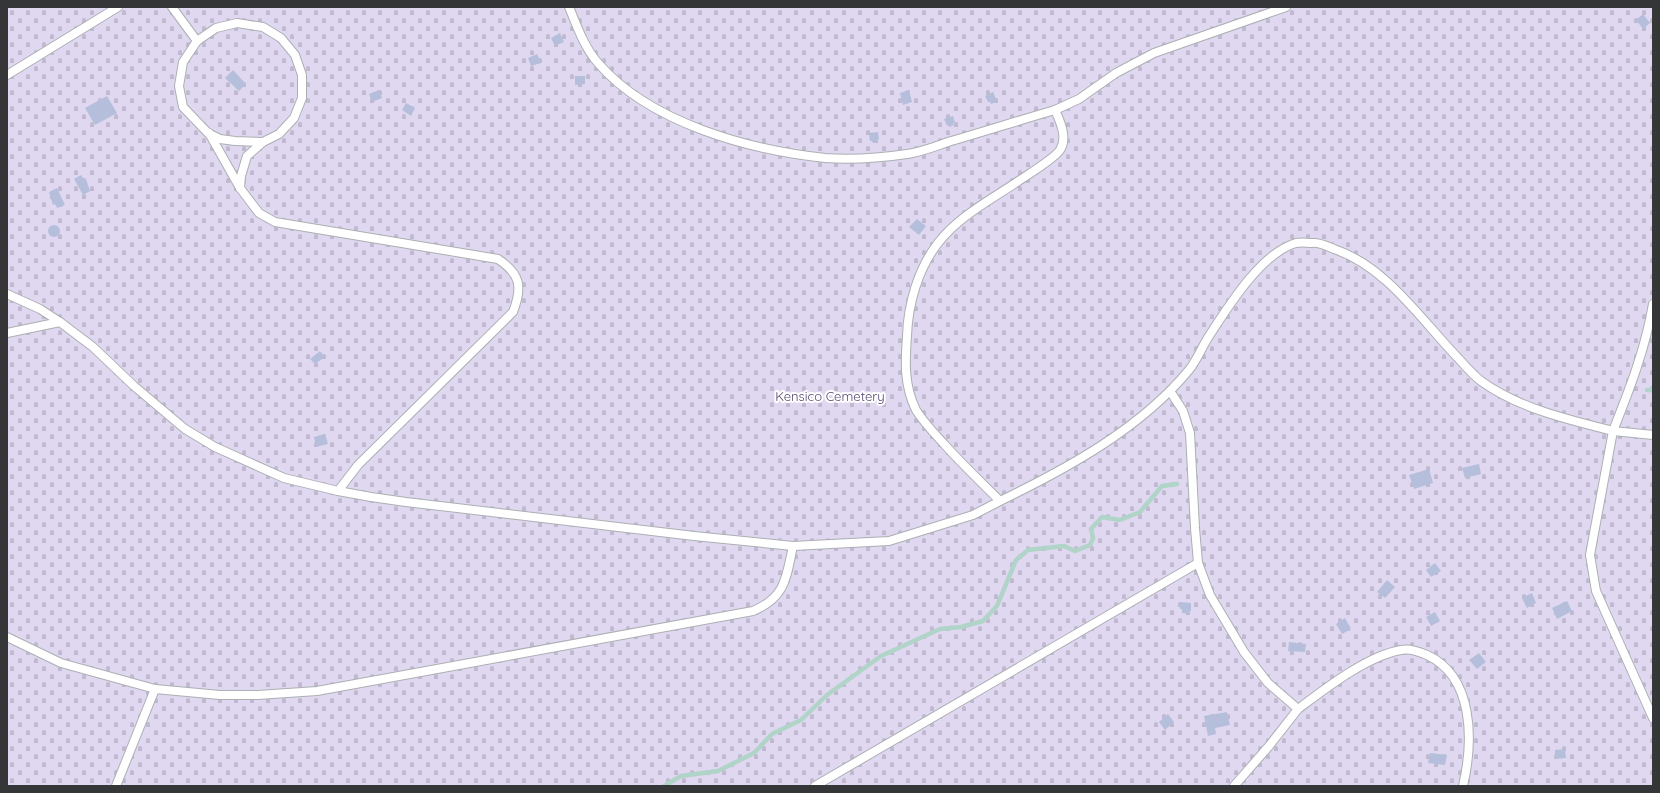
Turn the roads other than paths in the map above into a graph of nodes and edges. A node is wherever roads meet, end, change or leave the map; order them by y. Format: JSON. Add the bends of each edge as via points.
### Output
{"nodes":[{"id":1,"x":118,"y":7,"type":"edge"},
{"id":2,"x":172,"y":7,"type":"edge"},
{"id":3,"x":569,"y":7,"type":"edge"},
{"id":4,"x":1286,"y":7,"type":"edge"},
{"id":5,"x":197,"y":41,"type":"junction"},
{"id":6,"x":7,"y":75,"type":"edge"},
{"id":7,"x":1055,"y":110,"type":"junction"},
{"id":8,"x":208,"y":133,"type":"junction"},
{"id":9,"x":263,"y":142,"type":"junction"},
{"id":10,"x":240,"y":188,"type":"junction"},
{"id":11,"x":7,"y":294,"type":"edge"},
{"id":12,"x":1653,"y":304,"type":"edge"},
{"id":13,"x":60,"y":322,"type":"junction"},
{"id":14,"x":7,"y":333,"type":"edge"},
{"id":15,"x":1170,"y":391,"type":"junction"},
{"id":16,"x":1613,"y":431,"type":"junction"},
{"id":17,"x":1653,"y":435,"type":"edge"},
{"id":18,"x":338,"y":491,"type":"junction"},
{"id":19,"x":1000,"y":501,"type":"junction"},
{"id":20,"x":793,"y":546,"type":"junction"},
{"id":21,"x":1198,"y":563,"type":"junction"},
{"id":22,"x":7,"y":637,"type":"edge"},
{"id":23,"x":154,"y":689,"type":"junction"},
{"id":24,"x":1298,"y":709,"type":"junction"},
{"id":25,"x":1653,"y":718,"type":"edge"},
{"id":26,"x":116,"y":786,"type":"edge"},
{"id":27,"x":815,"y":786,"type":"edge"},
{"id":28,"x":1234,"y":786,"type":"edge"},
{"id":29,"x":1463,"y":786,"type":"edge"}],
"edges":[{"from":1,"to":6,"type":"lane"},
{"from":2,"to":5,"type":"lane"},
{"from":3,"to":7,"type":"lane","via":[[582,39],[597,62],[617,83],[661,112],[753,146],[826,158],[865,159],[902,154]]},
{"from":4,"to":7,"type":"lane","via":[[1154,53],[1116,73],[1079,99]]},
{"from":5,"to":8,"type":"lane","via":[[183,62],[179,86],[183,107]]},
{"from":5,"to":9,"type":"lane","via":[[216,28],[237,23],[262,27],[281,38],[295,55],[302,76],[302,98],[294,118],[279,134]]},
{"from":7,"to":19,"type":"lane","via":[[1064,136],[1061,150],[974,211],[938,243],[922,271],[910,305],[906,378],[912,400],[927,426]]},
{"from":8,"to":9,"type":"lane","via":[[235,142]]},
{"from":8,"to":10,"type":"lane"},
{"from":9,"to":10,"type":"lane","via":[[247,156]]},
{"from":10,"to":18,"type":"lane","via":[[259,213],[275,222],[498,259],[517,277],[519,294],[513,312],[358,465]]},
{"from":11,"to":13,"type":"lane","via":[[40,309]]},
{"from":12,"to":16,"type":"lane","via":[[1649,330],[1639,364]]},
{"from":13,"to":14,"type":"lane"},
{"from":13,"to":18,"type":"lane","via":[[93,347],[185,429],[215,447],[284,478]]},
{"from":15,"to":16,"type":"lane","via":[[1190,368],[1242,288],[1263,263],[1296,243],[1315,242],[1360,260],[1381,276],[1479,380],[1501,395]]},
{"from":15,"to":19,"type":"lane","via":[[1114,436],[1040,481]]},
{"from":15,"to":21,"type":"lane","via":[[1183,411],[1190,433]]},
{"from":16,"to":17,"type":"lane"},
{"from":16,"to":25,"type":"lane","via":[[1590,555],[1592,574],[1596,591]]},
{"from":18,"to":20,"type":"lane","via":[[392,500]]},
{"from":19,"to":20,"type":"lane","via":[[973,515],[890,541]]},
{"from":20,"to":23,"type":"lane","via":[[782,588],[774,599],[752,611],[317,691],[220,695]]},
{"from":21,"to":24,"type":"lane","via":[[1210,595],[1244,652],[1268,683]]},
{"from":21,"to":27,"type":"lane"},
{"from":22,"to":23,"type":"lane","via":[[61,662]]},
{"from":23,"to":26,"type":"lane"},
{"from":24,"to":28,"type":"lane"},
{"from":24,"to":29,"type":"lane","via":[[1359,667],[1382,656],[1402,650],[1420,652],[1434,658],[1455,682],[1468,716],[1470,735]]}]}
